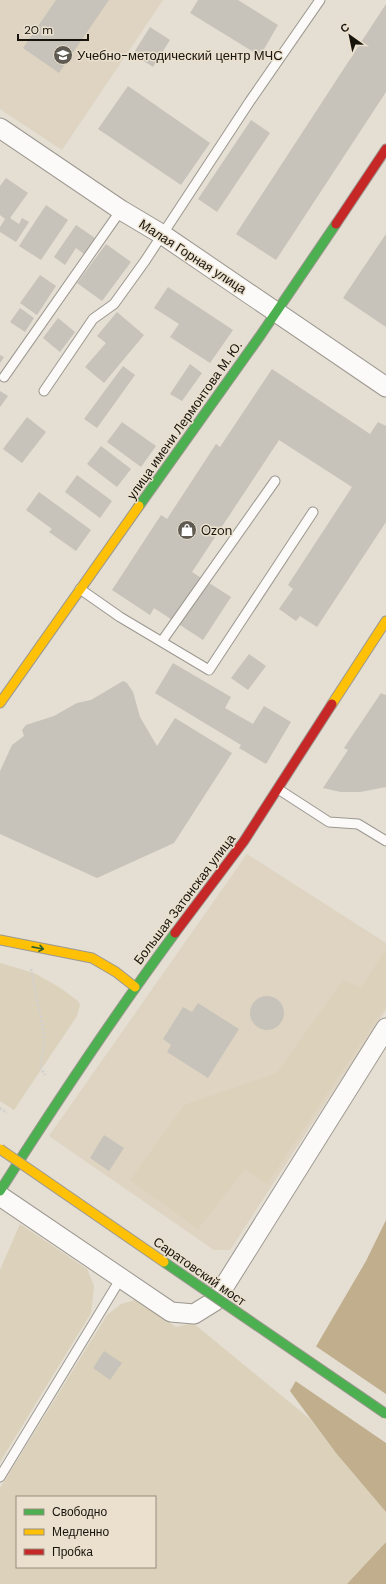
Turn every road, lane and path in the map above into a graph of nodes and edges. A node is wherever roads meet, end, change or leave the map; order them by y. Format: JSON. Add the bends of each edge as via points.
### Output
{"nodes":[{"id":1,"x":320,"y":0,"type":"edge"},
{"id":2,"x":0,"y":128,"type":"edge"},
{"id":3,"x":386,"y":149,"type":"edge"},
{"id":4,"x":122,"y":210,"type":"junction"},
{"id":5,"x":163,"y":235,"type":"junction"},
{"id":6,"x":275,"y":312,"type":"junction"},
{"id":7,"x":4,"y":377,"type":"dead end"},
{"id":8,"x":386,"y":387,"type":"edge"},
{"id":9,"x":44,"y":391,"type":"dead end"},
{"id":10,"x":275,"y":481,"type":"dead end"},
{"id":11,"x":313,"y":512,"type":"dead end"},
{"id":12,"x":80,"y":589,"type":"junction"},
{"id":13,"x":386,"y":621,"type":"edge"},
{"id":14,"x":162,"y":641,"type":"junction"},
{"id":15,"x":0,"y":703,"type":"edge"},
{"id":16,"x":278,"y":788,"type":"junction"},
{"id":17,"x":386,"y":841,"type":"edge"},
{"id":18,"x":0,"y":940,"type":"edge"},
{"id":19,"x":29,"y":963,"type":"dead end"},
{"id":20,"x":136,"y":987,"type":"junction"},
{"id":21,"x":386,"y":1028,"type":"edge"},
{"id":22,"x":45,"y":1075,"type":"dead end"},
{"id":23,"x":0,"y":1108,"type":"edge"},
{"id":24,"x":7,"y":1113,"type":"dead end"},
{"id":25,"x":0,"y":1149,"type":"edge"},
{"id":26,"x":0,"y":1191,"type":"edge"},
{"id":27,"x":0,"y":1196,"type":"edge"},
{"id":28,"x":121,"y":1278,"type":"junction"},
{"id":29,"x":386,"y":1414,"type":"edge"},
{"id":30,"x":0,"y":1478,"type":"edge"}],
"edges":[{"from":1,"to":5,"type":"lane"},
{"from":2,"to":4,"type":"street","name":"Малая Горная улица"},
{"from":3,"to":6,"type":"street","name":"улица имени Лермонтова М. Ю."},
{"from":4,"to":5,"type":"street","name":"Малая Горная улица"},
{"from":4,"to":7,"type":"lane"},
{"from":5,"to":6,"type":"street","name":"Малая Горная улица"},
{"from":5,"to":9,"type":"lane","via":[[114,304],[93,319]]},
{"from":6,"to":8,"type":"street","name":"Малая Горная улица"},
{"from":6,"to":12,"type":"street","name":"улица имени Лермонтова М. Ю."},
{"from":10,"to":14,"type":"lane"},
{"from":11,"to":14,"type":"lane","via":[[209,670]]},
{"from":12,"to":14,"type":"lane","via":[[120,617]]},
{"from":12,"to":15,"type":"street","name":"улица имени Лермонтова М. Ю."},
{"from":13,"to":16,"type":"street","name":"Большая Затонская улица"},
{"from":16,"to":17,"type":"lane","via":[[329,822],[358,824]]},
{"from":16,"to":20,"type":"street","name":"Большая Затонская улица","via":[[244,841]]},
{"from":18,"to":20,"type":"street","one_way":true,"via":[[92,958]]},
{"from":19,"to":22,"type":"path","via":[[45,1039],[40,1066]]},
{"from":20,"to":26,"type":"street","name":"Большая Затонская улица","via":[[69,1083]]},
{"from":21,"to":28,"type":"street","via":[[215,1301],[194,1314],[171,1312]]},
{"from":23,"to":24,"type":"path"},
{"from":25,"to":29,"type":"street","name":"Саратовский мост","bridge":true},
{"from":27,"to":28,"type":"street"},
{"from":28,"to":30,"type":"lane"}]}
